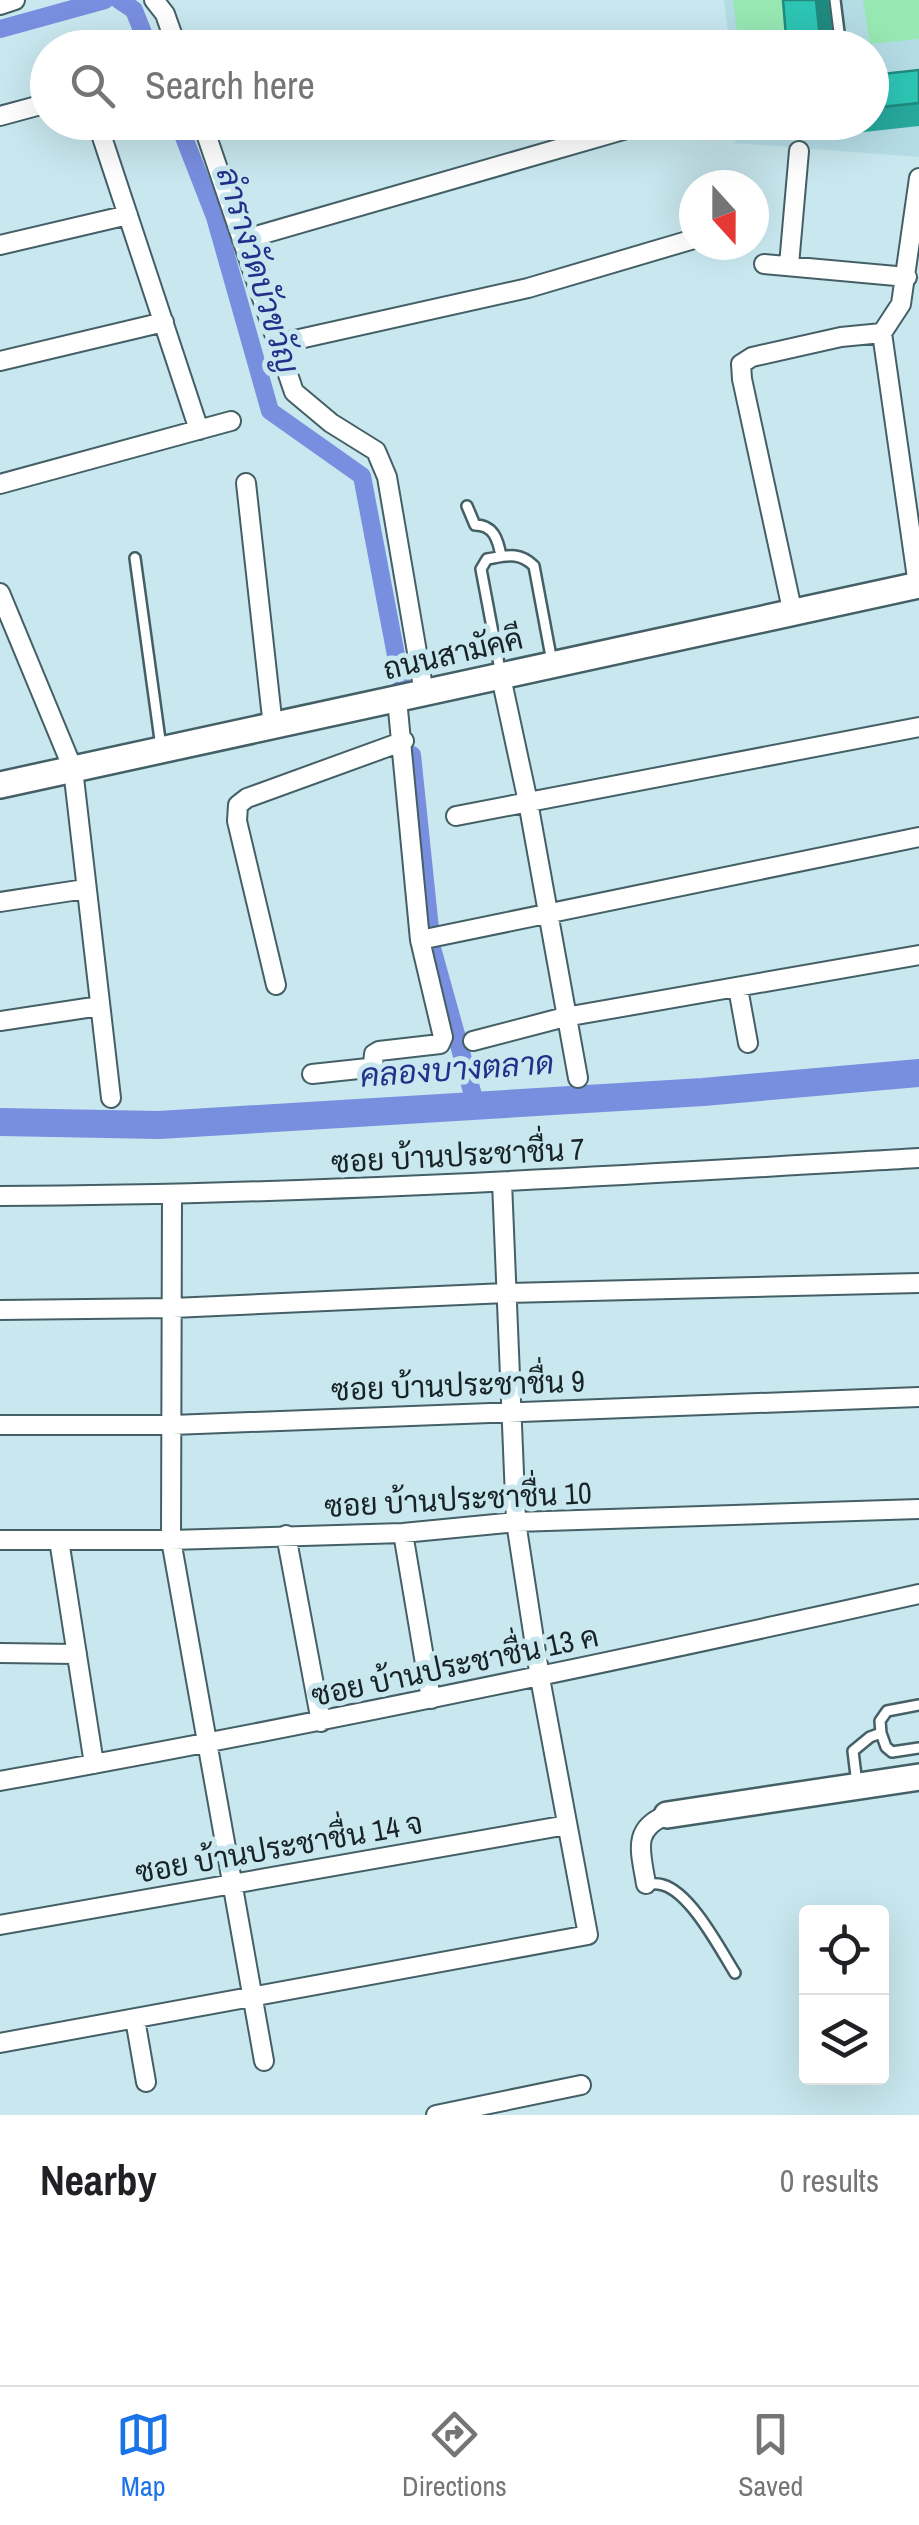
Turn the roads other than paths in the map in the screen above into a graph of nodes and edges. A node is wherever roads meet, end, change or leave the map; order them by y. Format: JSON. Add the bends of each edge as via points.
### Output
{"nodes":[{"id":1,"x":15,"y":0,"type":"edge"},
{"id":2,"x":154,"y":0,"type":"edge"},
{"id":3,"x":835,"y":0,"type":"edge"},
{"id":4,"x":0,"y":4,"type":"edge"},
{"id":5,"x":171,"y":30,"type":"edge"},
{"id":6,"x":839,"y":30,"type":"edge"},
{"id":7,"x":30,"y":108,"type":"edge"},
{"id":8,"x":0,"y":116,"type":"edge"},
{"id":9,"x":103,"y":140,"type":"edge"},
{"id":10,"x":208,"y":140,"type":"edge"},
{"id":11,"x":589,"y":140,"type":"edge"},
{"id":12,"x":799,"y":151,"type":"dead end"},
{"id":13,"x":919,"y":178,"type":"edge"},
{"id":14,"x":128,"y":215,"type":"junction"},
{"id":15,"x":242,"y":240,"type":"junction"},
{"id":16,"x":679,"y":243,"type":"edge"},
{"id":17,"x":0,"y":246,"type":"edge"},
{"id":18,"x":764,"y":264,"type":"dead end"},
{"id":19,"x":788,"y":265,"type":"junction"},
{"id":20,"x":907,"y":277,"type":"junction"},
{"id":21,"x":164,"y":322,"type":"junction"},
{"id":22,"x":882,"y":333,"type":"junction"},
{"id":23,"x":277,"y":344,"type":"junction"},
{"id":24,"x":0,"y":361,"type":"edge"},
{"id":25,"x":231,"y":421,"type":"dead end"},
{"id":26,"x":200,"y":430,"type":"junction"},
{"id":27,"x":246,"y":483,"type":"dead end"},
{"id":28,"x":0,"y":484,"type":"edge"},
{"id":29,"x":467,"y":506,"type":"dead end"},
{"id":30,"x":501,"y":556,"type":"junction"},
{"id":31,"x":135,"y":558,"type":"dead end"},
{"id":32,"x":919,"y":585,"type":"edge"},
{"id":33,"x":0,"y":593,"type":"edge"},
{"id":34,"x":793,"y":614,"type":"junction"},
{"id":35,"x":553,"y":665,"type":"junction"},
{"id":36,"x":501,"y":676,"type":"junction"},
{"id":37,"x":424,"y":693,"type":"junction"},
{"id":38,"x":398,"y":699,"type":"junction"},
{"id":39,"x":272,"y":727,"type":"junction"},
{"id":40,"x":919,"y":727,"type":"edge"},
{"id":41,"x":404,"y":740,"type":"junction"},
{"id":42,"x":162,"y":750,"type":"junction"},
{"id":43,"x":73,"y":769,"type":"junction"},
{"id":44,"x":0,"y":785,"type":"edge"},
{"id":45,"x":528,"y":802,"type":"junction"},
{"id":46,"x":456,"y":816,"type":"dead end"},
{"id":47,"x":919,"y":838,"type":"edge"},
{"id":48,"x":85,"y":889,"type":"junction"},
{"id":49,"x":0,"y":902,"type":"edge"},
{"id":50,"x":546,"y":912,"type":"junction"},
{"id":51,"x":427,"y":939,"type":"junction"},
{"id":52,"x":919,"y":955,"type":"edge"},
{"id":53,"x":276,"y":985,"type":"dead end"},
{"id":54,"x":738,"y":988,"type":"junction"},
{"id":55,"x":100,"y":1006,"type":"junction"},
{"id":56,"x":565,"y":1017,"type":"junction"},
{"id":57,"x":0,"y":1021,"type":"edge"},
{"id":58,"x":473,"y":1042,"type":"dead end"},
{"id":59,"x":748,"y":1043,"type":"dead end"},
{"id":60,"x":312,"y":1074,"type":"dead end"},
{"id":61,"x":578,"y":1078,"type":"dead end"},
{"id":62,"x":111,"y":1098,"type":"dead end"},
{"id":63,"x":919,"y":1158,"type":"edge"},
{"id":64,"x":502,"y":1182,"type":"junction"},
{"id":65,"x":172,"y":1195,"type":"junction"},
{"id":66,"x":0,"y":1196,"type":"edge"},
{"id":67,"x":919,"y":1283,"type":"edge"},
{"id":68,"x":506,"y":1293,"type":"junction"},
{"id":69,"x":173,"y":1308,"type":"junction"},
{"id":70,"x":0,"y":1310,"type":"edge"},
{"id":71,"x":919,"y":1397,"type":"edge"},
{"id":72,"x":512,"y":1411,"type":"junction"},
{"id":73,"x":172,"y":1424,"type":"junction"},
{"id":74,"x":0,"y":1426,"type":"edge"},
{"id":75,"x":919,"y":1508,"type":"edge"},
{"id":76,"x":516,"y":1522,"type":"junction"},
{"id":77,"x":403,"y":1534,"type":"junction"},
{"id":78,"x":286,"y":1536,"type":"junction"},
{"id":79,"x":0,"y":1540,"type":"edge"},
{"id":80,"x":59,"y":1540,"type":"junction"},
{"id":81,"x":171,"y":1540,"type":"junction"},
{"id":82,"x":919,"y":1594,"type":"edge"},
{"id":83,"x":0,"y":1653,"type":"edge"},
{"id":84,"x":78,"y":1654,"type":"junction"},
{"id":85,"x":540,"y":1678,"type":"junction"},
{"id":86,"x":431,"y":1699,"type":"junction"},
{"id":87,"x":919,"y":1705,"type":"edge"},
{"id":88,"x":320,"y":1722,"type":"junction"},
{"id":89,"x":881,"y":1733,"type":"junction"},
{"id":90,"x":206,"y":1745,"type":"junction"},
{"id":91,"x":919,"y":1748,"type":"edge"},
{"id":92,"x":94,"y":1764,"type":"junction"},
{"id":93,"x":919,"y":1778,"type":"edge"},
{"id":94,"x":0,"y":1781,"type":"edge"},
{"id":95,"x":857,"y":1787,"type":"junction"},
{"id":96,"x":668,"y":1815,"type":"joint"},
{"id":97,"x":568,"y":1826,"type":"junction"},
{"id":98,"x":231,"y":1884,"type":"junction"},
{"id":99,"x":646,"y":1884,"type":"joint"},
{"id":100,"x":0,"y":1925,"type":"edge"},
{"id":101,"x":735,"y":1973,"type":"dead end"},
{"id":102,"x":250,"y":1998,"type":"junction"},
{"id":103,"x":135,"y":2018,"type":"junction"},
{"id":104,"x":0,"y":2042,"type":"edge"},
{"id":105,"x":264,"y":2061,"type":"dead end"},
{"id":106,"x":146,"y":2082,"type":"dead end"},
{"id":107,"x":580,"y":2084,"type":"dead end"},
{"id":108,"x":436,"y":2115,"type":"edge"}],
"edges":[{"from":1,"to":4,"type":"street"},
{"from":2,"to":5,"type":"street"},
{"from":3,"to":6,"type":"lane"},
{"from":7,"to":8,"type":"street"},
{"from":9,"to":14,"type":"street"},
{"from":10,"to":15,"type":"street"},
{"from":11,"to":15,"type":"street"},
{"from":12,"to":19,"type":"street"},
{"from":13,"to":20,"type":"street"},
{"from":14,"to":17,"type":"street"},
{"from":14,"to":21,"type":"street"},
{"from":15,"to":23,"type":"street"},
{"from":16,"to":23,"type":"street","via":[[528,288]]},
{"from":18,"to":19,"type":"street"},
{"from":19,"to":20,"type":"street"},
{"from":20,"to":22,"type":"street","via":[[901,304]]},
{"from":21,"to":24,"type":"street"},
{"from":21,"to":26,"type":"street"},
{"from":22,"to":32,"type":"street"},
{"from":22,"to":34,"type":"street","via":[[741,364]]},
{"from":23,"to":37,"type":"street","via":[[294,392],[376,451],[388,477]]},
{"from":25,"to":26,"type":"street"},
{"from":26,"to":28,"type":"street"},
{"from":27,"to":39,"type":"street"},
{"from":29,"to":30,"type":"lane","via":[[474,524],[493,531]]},
{"from":30,"to":35,"type":"lane","via":[[515,554],[534,566]]},
{"from":30,"to":36,"type":"lane","via":[[487,559],[481,570]]},
{"from":31,"to":42,"type":"lane"},
{"from":32,"to":34,"type":"main road","name":"ถนนสามัคคี"},
{"from":33,"to":43,"type":"street"},
{"from":34,"to":35,"type":"main road","name":"ถนนสามัคคี"},
{"from":35,"to":36,"type":"main road","name":"ถนนสามัคคี"},
{"from":36,"to":37,"type":"main road","name":"ถนนสามัคคี"},
{"from":36,"to":45,"type":"street"},
{"from":37,"to":38,"type":"main road","name":"ถนนสามัคคี"},
{"from":38,"to":39,"type":"main road","name":"ถนนสามัคคี"},
{"from":38,"to":41,"type":"street"},
{"from":39,"to":42,"type":"main road","name":"ถนนสามัคคี"},
{"from":40,"to":45,"type":"street"},
{"from":41,"to":51,"type":"street"},
{"from":41,"to":53,"type":"street","via":[[238,804]]},
{"from":42,"to":43,"type":"main road","name":"ถนนสามัคคี"},
{"from":43,"to":44,"type":"main road","name":"ถนนสามัคคี"},
{"from":43,"to":48,"type":"street"},
{"from":45,"to":46,"type":"street"},
{"from":45,"to":50,"type":"street"},
{"from":47,"to":50,"type":"street"},
{"from":48,"to":49,"type":"street"},
{"from":48,"to":55,"type":"street"},
{"from":50,"to":51,"type":"street"},
{"from":50,"to":56,"type":"street"},
{"from":51,"to":60,"type":"street","via":[[442,1042],[378,1051],[368,1068]]},
{"from":52,"to":54,"type":"street"},
{"from":54,"to":56,"type":"street"},
{"from":54,"to":59,"type":"street"},
{"from":55,"to":57,"type":"street"},
{"from":55,"to":62,"type":"street"},
{"from":56,"to":58,"type":"street"},
{"from":56,"to":61,"type":"street"},
{"from":63,"to":64,"type":"street","name":"ซอย บ้านประชาชื่น 7"},
{"from":64,"to":65,"type":"street","name":"ซอย บ้านประชาชื่น 7"},
{"from":64,"to":68,"type":"street"},
{"from":65,"to":66,"type":"street","name":"ซอย บ้านประชาชื่น 7"},
{"from":65,"to":69,"type":"street"},
{"from":67,"to":68,"type":"street"},
{"from":68,"to":69,"type":"street"},
{"from":68,"to":72,"type":"street"},
{"from":69,"to":70,"type":"street"},
{"from":69,"to":73,"type":"street"},
{"from":71,"to":72,"type":"street","name":"ซอย บ้านประชาชื่น 9"},
{"from":72,"to":73,"type":"street","name":"ซอย บ้านประชาชื่น 9"},
{"from":72,"to":76,"type":"street"},
{"from":73,"to":74,"type":"street","name":"ซอย บ้านประชาชื่น 9"},
{"from":73,"to":81,"type":"street"},
{"from":75,"to":76,"type":"street","name":"ซอย บ้านประชาชื่น 10"},
{"from":76,"to":77,"type":"street","name":"ซอย บ้านประชาชื่น 10"},
{"from":76,"to":85,"type":"street"},
{"from":77,"to":78,"type":"street","name":"ซอย บ้านประชาชื่น 10"},
{"from":77,"to":86,"type":"street"},
{"from":78,"to":81,"type":"street","name":"ซอย บ้านประชาชื่น 10"},
{"from":78,"to":88,"type":"street"},
{"from":79,"to":80,"type":"street","name":"ซอย บ้านประชาชื่น 10"},
{"from":80,"to":81,"type":"street","name":"ซอย บ้านประชาชื่น 10"},
{"from":80,"to":84,"type":"street"},
{"from":81,"to":90,"type":"street"},
{"from":82,"to":85,"type":"street","name":"ซอย บ้านประชาชื่น 13 ค"},
{"from":83,"to":84,"type":"street"},
{"from":84,"to":92,"type":"street"},
{"from":85,"to":86,"type":"street","name":"ซอย บ้านประชาชื่น 13 ค"},
{"from":85,"to":97,"type":"street"},
{"from":86,"to":88,"type":"street","name":"ซอย บ้านประชาชื่น 13 ค"},
{"from":87,"to":89,"type":"lane","via":[[887,1711]]},
{"from":88,"to":90,"type":"street","name":"ซอย บ้านประชาชื่น 13 ค"},
{"from":89,"to":91,"type":"lane","via":[[892,1752]]},
{"from":89,"to":95,"type":"lane","via":[[853,1750]]},
{"from":90,"to":92,"type":"street","name":"ซอย บ้านประชาชื่น 13 ค"},
{"from":90,"to":98,"type":"street"},
{"from":92,"to":94,"type":"street","name":"ซอย บ้านประชาชื่น 13 ค"},
{"from":93,"to":95,"type":"main road"},
{"from":95,"to":96,"type":"main road"},
{"from":96,"to":99,"type":"street","via":[[643,1832]]},
{"from":97,"to":98,"type":"street","name":"ซอย บ้านประชาชื่น 14 จ"},
{"from":97,"to":102,"type":"street","via":[[588,1935]]},
{"from":98,"to":100,"type":"street","name":"ซอย บ้านประชาชื่น 14 จ"},
{"from":98,"to":102,"type":"street"},
{"from":99,"to":101,"type":"lane","via":[[663,1884],[681,1897]]},
{"from":102,"to":103,"type":"street"},
{"from":102,"to":105,"type":"street"},
{"from":103,"to":104,"type":"street"},
{"from":103,"to":106,"type":"street"},
{"from":107,"to":108,"type":"street"}]}
